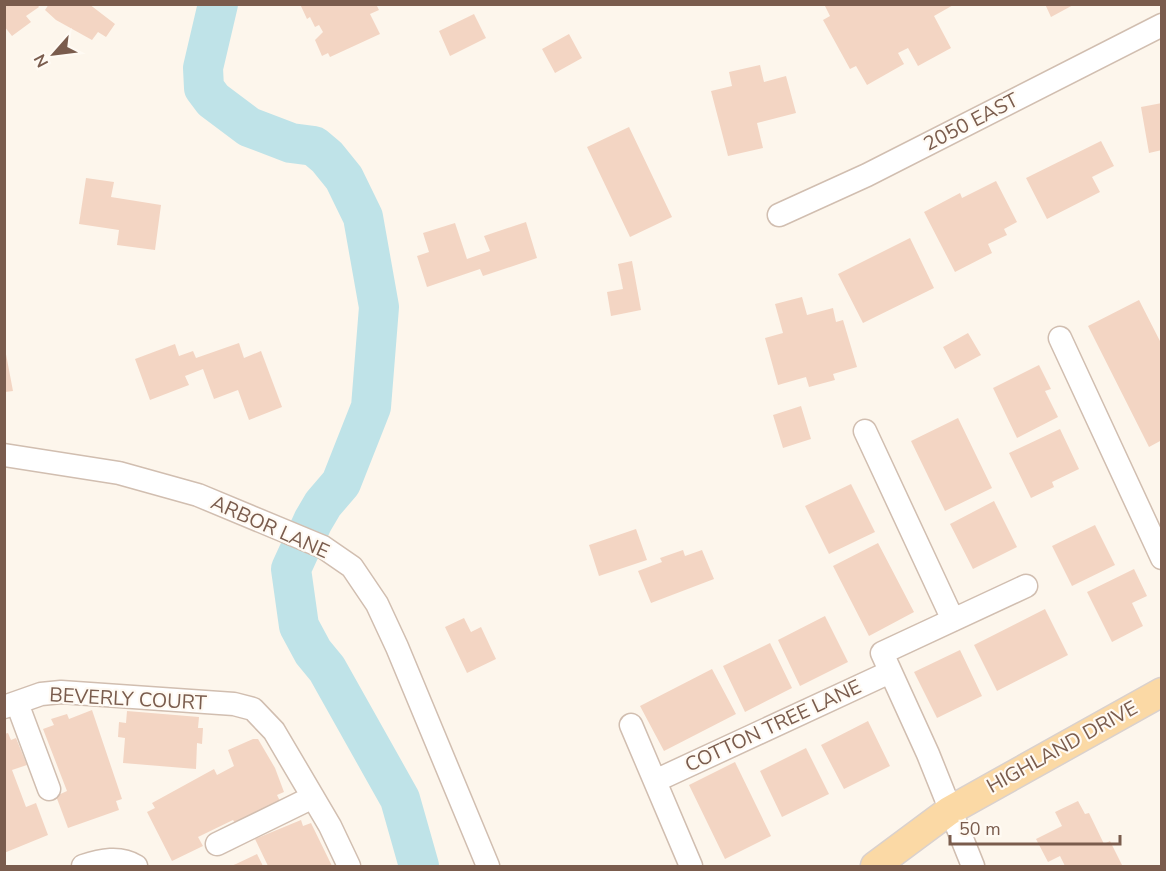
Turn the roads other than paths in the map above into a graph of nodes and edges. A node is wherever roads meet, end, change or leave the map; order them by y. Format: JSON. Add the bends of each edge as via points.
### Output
{"nodes":[{"id":1,"x":1161,"y":25,"type":"edge"},
{"id":2,"x":779,"y":215,"type":"dead end"},
{"id":3,"x":1060,"y":338,"type":"dead end"},
{"id":4,"x":865,"y":431,"type":"dead end"},
{"id":5,"x":4,"y":455,"type":"edge"},
{"id":6,"x":1161,"y":558,"type":"edge"},
{"id":7,"x":1026,"y":586,"type":"dead end"},
{"id":8,"x":953,"y":620,"type":"junction"},
{"id":9,"x":890,"y":672,"type":"junction"},
{"id":10,"x":1161,"y":692,"type":"edge"},
{"id":11,"x":11,"y":705,"type":"edge"},
{"id":12,"x":631,"y":725,"type":"dead end"},
{"id":13,"x":655,"y":781,"type":"junction"},
{"id":14,"x":49,"y":789,"type":"dead end"},
{"id":15,"x":313,"y":797,"type":"junction"},
{"id":16,"x":950,"y":810,"type":"junction"},
{"id":17,"x":217,"y":844,"type":"dead end"},
{"id":18,"x":83,"y":867,"type":"edge"},
{"id":19,"x":136,"y":867,"type":"edge"},
{"id":20,"x":349,"y":867,"type":"edge"},
{"id":21,"x":488,"y":867,"type":"edge"},
{"id":22,"x":692,"y":867,"type":"edge"},
{"id":23,"x":875,"y":867,"type":"edge"},
{"id":24,"x":973,"y":867,"type":"edge"}],
"edges":[{"from":1,"to":2,"type":"street","name":"2050 EAST","via":[[867,175]]},
{"from":3,"to":6,"type":"street"},
{"from":4,"to":8,"type":"street"},
{"from":5,"to":21,"type":"street","name":"ARBOR LANE","via":[[129,475],[198,495],[323,547],[352,567],[377,604]]},
{"from":7,"to":8,"type":"street"},
{"from":8,"to":9,"type":"street","via":[[882,653]]},
{"from":9,"to":13,"type":"street","name":"COTTON TREE LANE"},
{"from":9,"to":16,"type":"street"},
{"from":10,"to":16,"type":"main road","name":"HIGHLAND DRIVE"},
{"from":11,"to":14,"type":"street"},
{"from":11,"to":15,"type":"street","name":"BEVERLY COURT","via":[[41,694],[61,692],[234,704],[253,709],[274,730]]},
{"from":12,"to":13,"type":"street"},
{"from":13,"to":22,"type":"street"},
{"from":15,"to":17,"type":"street"},
{"from":15,"to":20,"type":"street"},
{"from":16,"to":23,"type":"main road","name":"HIGHLAND DRIVE"},
{"from":16,"to":24,"type":"street"},
{"from":18,"to":19,"type":"street","via":[[111,860],[127,860]]}]}
